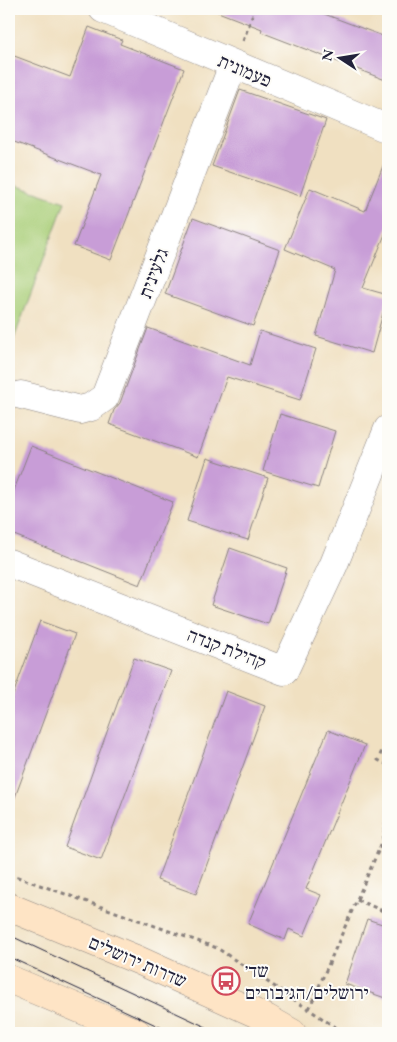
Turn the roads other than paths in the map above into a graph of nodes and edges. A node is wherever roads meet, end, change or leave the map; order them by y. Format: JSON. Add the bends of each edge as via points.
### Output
{"nodes":[{"id":1,"x":103,"y":9,"type":"edge"},
{"id":2,"x":234,"y":65,"type":"junction"},
{"id":3,"x":388,"y":129,"type":"edge"},
{"id":4,"x":21,"y":395,"type":"dead end"},
{"id":5,"x":388,"y":429,"type":"edge"},
{"id":6,"x":9,"y":563,"type":"edge"},
{"id":7,"x":9,"y":906,"type":"edge"},
{"id":8,"x":9,"y":979,"type":"edge"},
{"id":9,"x":137,"y":1033,"type":"edge"},
{"id":10,"x":292,"y":1033,"type":"edge"}],
"edges":[{"from":1,"to":2,"type":"street","name":"פעמונית"},
{"from":2,"to":3,"type":"street","name":"פעמונית"},
{"from":2,"to":4,"type":"street","name":"גלעינית","via":[[105,397],[92,407],[80,410]]},
{"from":5,"to":6,"type":"street","name":"קהילת קנדה","via":[[334,564],[284,671]]},
{"from":7,"to":10,"type":"main road","name":"שדרות ירושלים","via":[[146,964]]},
{"from":8,"to":9,"type":"main road"}]}
